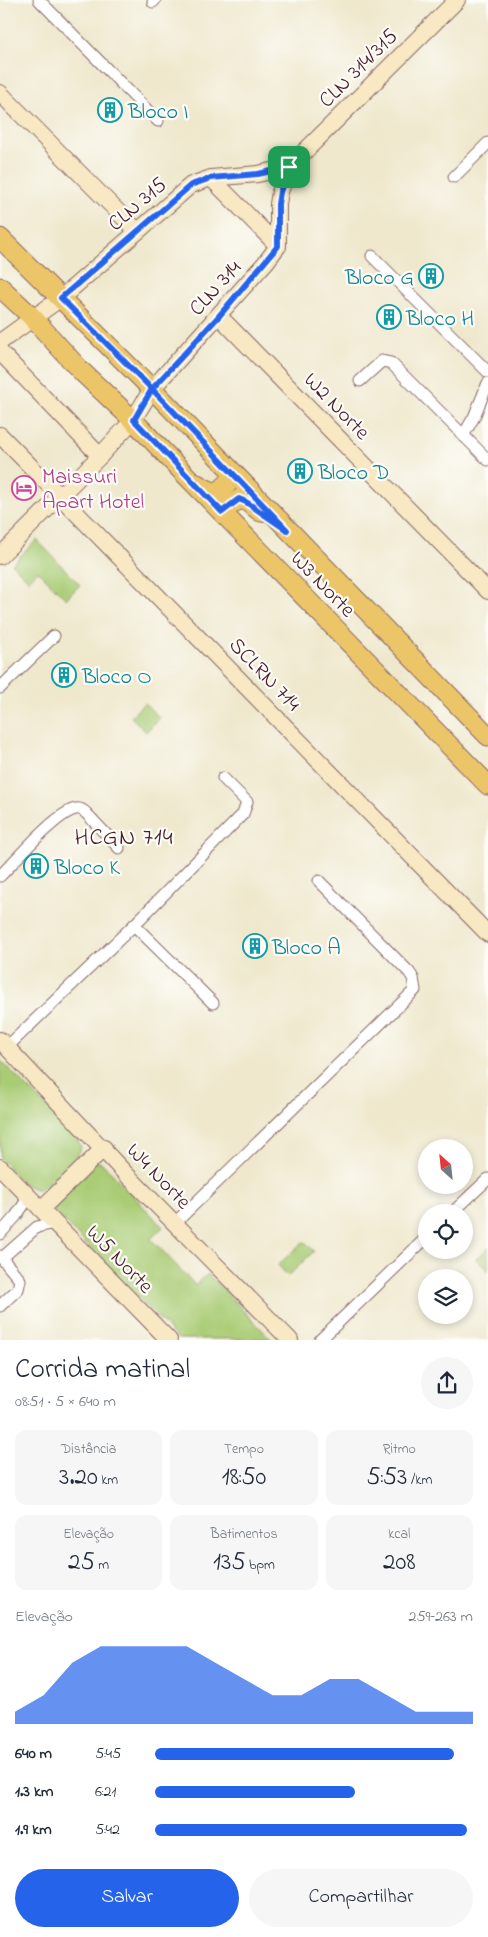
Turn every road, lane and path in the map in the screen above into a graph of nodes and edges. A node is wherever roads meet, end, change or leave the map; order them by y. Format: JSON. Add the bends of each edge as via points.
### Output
{"nodes":[{"id":1,"x":457,"y":0,"type":"edge"},
{"id":2,"x":43,"y":1,"type":"edge"},
{"id":3,"x":0,"y":93,"type":"edge"},
{"id":4,"x":158,"y":122,"type":"dead end"},
{"id":5,"x":488,"y":143,"type":"edge"},
{"id":6,"x":289,"y":167,"type":"junction"},
{"id":7,"x":454,"y":177,"type":"dead end"},
{"id":8,"x":211,"y":178,"type":"junction"},
{"id":9,"x":137,"y":232,"type":"junction"},
{"id":10,"x":0,"y":238,"type":"edge"},
{"id":11,"x":0,"y":242,"type":"edge"},
{"id":12,"x":278,"y":246,"type":"junction"},
{"id":13,"x":16,"y":253,"type":"junction"},
{"id":14,"x":372,"y":256,"type":"dead end"},
{"id":15,"x":0,"y":286,"type":"edge"},
{"id":16,"x":61,"y":298,"type":"junction"},
{"id":17,"x":219,"y":316,"type":"junction"},
{"id":18,"x":32,"y":317,"type":"junction"},
{"id":19,"x":0,"y":342,"type":"edge"},
{"id":20,"x":0,"y":352,"type":"edge"},
{"id":21,"x":488,"y":372,"type":"edge"},
{"id":22,"x":360,"y":381,"type":"dead end"},
{"id":23,"x":488,"y":383,"type":"edge"},
{"id":24,"x":152,"y":389,"type":"junction"},
{"id":25,"x":134,"y":420,"type":"junction"},
{"id":26,"x":0,"y":435,"type":"edge"},
{"id":27,"x":463,"y":436,"type":"junction"},
{"id":28,"x":100,"y":456,"type":"junction"},
{"id":29,"x":488,"y":460,"type":"edge"},
{"id":30,"x":235,"y":476,"type":"junction"},
{"id":31,"x":190,"y":480,"type":"junction"},
{"id":32,"x":61,"y":496,"type":"junction"},
{"id":33,"x":222,"y":512,"type":"junction"},
{"id":34,"x":287,"y":530,"type":"junction"},
{"id":35,"x":0,"y":556,"type":"edge"},
{"id":36,"x":488,"y":591,"type":"edge"},
{"id":37,"x":54,"y":636,"type":"dead end"},
{"id":38,"x":0,"y":688,"type":"edge"},
{"id":39,"x":488,"y":736,"type":"edge"},
{"id":40,"x":223,"y":778,"type":"dead end"},
{"id":41,"x":488,"y":785,"type":"edge"},
{"id":42,"x":119,"y":848,"type":"dead end"},
{"id":43,"x":0,"y":876,"type":"edge"},
{"id":44,"x":319,"y":881,"type":"dead end"},
{"id":45,"x":134,"y":925,"type":"junction"},
{"id":46,"x":488,"y":934,"type":"edge"},
{"id":47,"x":213,"y":1003,"type":"dead end"},
{"id":48,"x":4,"y":1044,"type":"edge"},
{"id":49,"x":104,"y":1148,"type":"junction"},
{"id":50,"x":0,"y":1166,"type":"edge"},
{"id":51,"x":488,"y":1179,"type":"edge"},
{"id":52,"x":29,"y":1197,"type":"junction"},
{"id":53,"x":461,"y":1204,"type":"edge"},
{"id":54,"x":41,"y":1209,"type":"junction"},
{"id":55,"x":16,"y":1216,"type":"junction"},
{"id":56,"x":55,"y":1223,"type":"junction"},
{"id":57,"x":175,"y":1223,"type":"junction"},
{"id":58,"x":31,"y":1232,"type":"junction"},
{"id":59,"x":0,"y":1234,"type":"edge"},
{"id":60,"x":418,"y":1246,"type":"edge"},
{"id":61,"x":1,"y":1258,"type":"edge"},
{"id":62,"x":0,"y":1306,"type":"edge"},
{"id":63,"x":169,"y":1340,"type":"edge"},
{"id":64,"x":290,"y":1340,"type":"edge"},
{"id":65,"x":320,"y":1340,"type":"edge"}],
"edges":[{"from":1,"to":6,"type":"street","name":"CLN 314/315"},
{"from":2,"to":4,"type":"street"},
{"from":3,"to":9,"type":"street"},
{"from":5,"to":7,"type":"street"},
{"from":6,"to":8,"type":"street","name":"CLN 315","via":[[258,174]]},
{"from":6,"to":12,"type":"street","via":[[278,204]]},
{"from":8,"to":9,"type":"street","name":"CLN 315","via":[[191,185]]},
{"from":8,"to":12,"type":"street"},
{"from":9,"to":16,"type":"street","name":"CLN 315"},
{"from":10,"to":13,"type":"main road","name":"W3 Norte"},
{"from":11,"to":13,"type":"main road"},
{"from":12,"to":17,"type":"street","name":"CLN 314"},
{"from":13,"to":16,"type":"main road","name":"W3 Norte"},
{"from":14,"to":21,"type":"street"},
{"from":15,"to":18,"type":"main road","name":"W3 Norte"},
{"from":16,"to":18,"type":"street","name":"CLN 315"},
{"from":16,"to":24,"type":"main road","name":"W3 Norte"},
{"from":17,"to":24,"type":"street","name":"CLN 314"},
{"from":17,"to":36,"type":"street","name":"W2 Norte"},
{"from":18,"to":19,"type":"street","name":"CLN 315"},
{"from":18,"to":25,"type":"main road","name":"W3 Norte","via":[[80,370]]},
{"from":20,"to":28,"type":"street"},
{"from":22,"to":27,"type":"street","via":[[382,361],[391,363]]},
{"from":23,"to":27,"type":"street"},
{"from":24,"to":25,"type":"street","name":"CLN 314"},
{"from":24,"to":30,"type":"main road","name":"W3 Norte"},
{"from":25,"to":28,"type":"street","name":"CLN 314"},
{"from":25,"to":31,"type":"main road","name":"W3 Norte"},
{"from":26,"to":32,"type":"street","name":"SCLRN 714"},
{"from":27,"to":29,"type":"street"},
{"from":28,"to":32,"type":"street","name":"CLN 314"},
{"from":30,"to":31,"type":"main road","via":[[218,492],[212,493]]},
{"from":30,"to":34,"type":"main road","name":"W3 Norte"},
{"from":31,"to":33,"type":"main road","name":"W3 Norte"},
{"from":32,"to":35,"type":"street","name":"CLN 314"},
{"from":32,"to":46,"type":"street","name":"SCLRN 714"},
{"from":33,"to":34,"type":"main road","via":[[239,499]]},
{"from":33,"to":41,"type":"main road","name":"W3 Norte"},
{"from":34,"to":39,"type":"main road","name":"W3 Norte"},
{"from":37,"to":38,"type":"street"},
{"from":40,"to":45,"type":"street","via":[[247,802],[243,814]]},
{"from":42,"to":43,"type":"street","via":[[86,813],[76,809],[52,823]]},
{"from":44,"to":57,"type":"street","via":[[409,972],[415,990]]},
{"from":45,"to":47,"type":"street"},
{"from":45,"to":48,"type":"street"},
{"from":48,"to":49,"type":"street","name":"W4 Norte"},
{"from":49,"to":54,"type":"street"},
{"from":49,"to":57,"type":"street","name":"W4 Norte"},
{"from":50,"to":52,"type":"street","name":"W5 Norte"},
{"from":51,"to":53,"type":"street"},
{"from":52,"to":54,"type":"street","name":"W5 Norte"},
{"from":52,"to":55,"type":"street"},
{"from":54,"to":56,"type":"street","name":"W5 Norte"},
{"from":55,"to":58,"type":"street"},
{"from":55,"to":59,"type":"street"},
{"from":56,"to":58,"type":"street","via":[[37,1227]]},
{"from":56,"to":63,"type":"street","name":"W5 Norte"},
{"from":57,"to":64,"type":"street","name":"W4 Norte"},
{"from":58,"to":61,"type":"street"},
{"from":60,"to":65,"type":"street"},
{"from":61,"to":62,"type":"street","via":[[20,1280],[18,1289]]}]}
